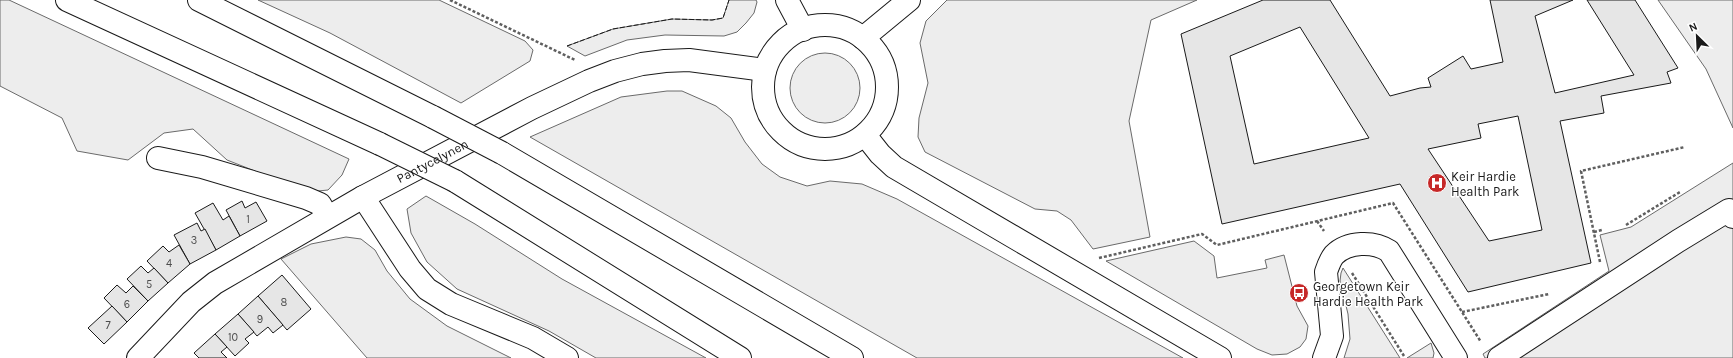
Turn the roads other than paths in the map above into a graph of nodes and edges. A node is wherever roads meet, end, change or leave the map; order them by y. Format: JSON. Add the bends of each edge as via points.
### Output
{"nodes":[{"id":1,"x":67,"y":0,"type":"edge"},
{"id":2,"x":199,"y":0,"type":"edge"},
{"id":3,"x":787,"y":0,"type":"edge"},
{"id":4,"x":909,"y":0,"type":"edge"},
{"id":5,"x":803,"y":30,"type":"junction"},
{"id":6,"x":863,"y":38,"type":"junction"},
{"id":7,"x":766,"y":70,"type":"junction"},
{"id":8,"x":865,"y":135,"type":"junction"},
{"id":9,"x":158,"y":158,"type":"dead end"},
{"id":10,"x":363,"y":197,"type":"junction"},
{"id":11,"x":327,"y":216,"type":"junction"},
{"id":12,"x":1733,"y":217,"type":"edge"},
{"id":13,"x":138,"y":358,"type":"edge"},
{"id":14,"x":567,"y":358,"type":"edge"},
{"id":15,"x":740,"y":358,"type":"edge"},
{"id":16,"x":852,"y":358,"type":"edge"},
{"id":17,"x":1220,"y":358,"type":"edge"},
{"id":18,"x":1324,"y":358,"type":"edge"},
{"id":19,"x":1456,"y":358,"type":"edge"},
{"id":20,"x":1499,"y":358,"type":"edge"}],
"edges":[{"from":1,"to":15,"type":"main road","bridge":true,"via":[[380,144],[454,181]]},
{"from":2,"to":16,"type":"main road","bridge":true,"via":[[502,153]]},
{"from":3,"to":5,"type":"main road"},
{"from":4,"to":6,"type":"main road"},
{"from":5,"to":6,"type":"main road","via":[[818,26],[834,26],[849,30]]},
{"from":5,"to":7,"type":"main road","via":[[790,36],[780,45]]},
{"from":6,"to":8,"type":"main road","via":[[876,51],[884,68],[887,86],[885,104],[877,121]]},
{"from":7,"to":8,"type":"main road","via":[[763,89],[767,109],[777,126],[791,139],[809,147],[829,149],[848,145]]},
{"from":7,"to":10,"type":"main road","name":"Pantycelynen","via":[[689,60],[642,64],[615,71],[532,108]]},
{"from":8,"to":17,"type":"main road","via":[[894,167]]},
{"from":9,"to":11,"type":"main road","via":[[202,167],[306,198],[320,204]]},
{"from":10,"to":11,"type":"main road","name":"Pantycelynen"},
{"from":10,"to":14,"type":"main road","via":[[410,269],[427,290],[451,304],[533,338]]},
{"from":11,"to":13,"type":"main road","name":"Pantycelynen","via":[[215,283],[191,302]]},
{"from":12,"to":20,"type":"main road","via":[[1729,210],[1722,214]]},
{"from":18,"to":19,"type":"main road","via":[[1332,336],[1326,272],[1329,263],[1342,249],[1352,245],[1369,244],[1381,245],[1389,251]]}]}
